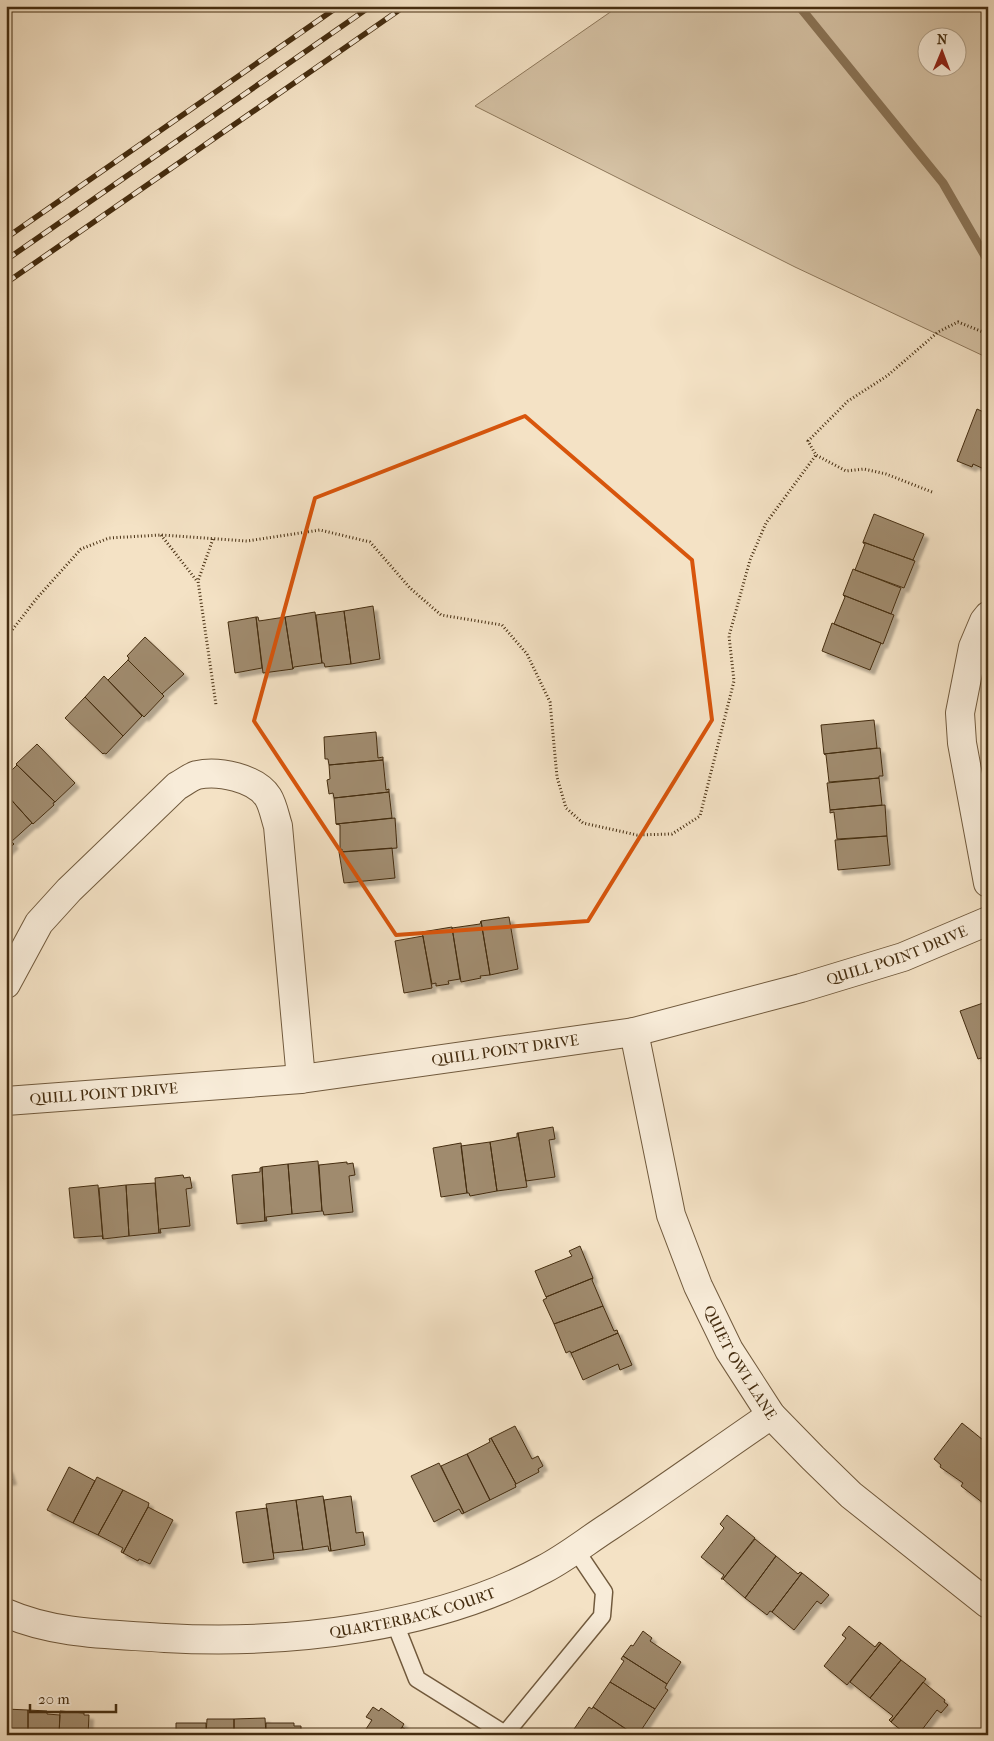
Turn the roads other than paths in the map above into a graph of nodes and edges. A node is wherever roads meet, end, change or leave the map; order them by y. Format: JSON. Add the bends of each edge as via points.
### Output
{"nodes":[{"id":1,"x":988,"y":616,"type":"edge"},
{"id":2,"x":988,"y":883,"type":"edge"},
{"id":3,"x":988,"y":921,"type":"edge"},
{"id":4,"x":6,"y":984,"type":"edge"},
{"id":5,"x":634,"y":1032,"type":"junction"},
{"id":6,"x":301,"y":1079,"type":"junction"},
{"id":7,"x":6,"y":1101,"type":"edge"},
{"id":8,"x":770,"y":1415,"type":"junction"},
{"id":9,"x":575,"y":1549,"type":"junction"},
{"id":10,"x":988,"y":1604,"type":"edge"},
{"id":11,"x":6,"y":1614,"type":"edge"},
{"id":12,"x":394,"y":1621,"type":"junction"}],
"edges":[{"from":1,"to":2,"type":"street","via":[[973,647],[960,713],[962,743]]},
{"from":3,"to":5,"type":"street","name":"QUILL POINT DRIVE","via":[[903,957],[802,988]]},
{"from":4,"to":6,"type":"street","via":[[39,923],[177,786],[195,776],[214,773],[234,776],[253,784],[268,796],[278,826]]},
{"from":5,"to":6,"type":"street","name":"QUILL POINT DRIVE"},
{"from":5,"to":8,"type":"street","name":"QUIET OWL LANE","via":[[671,1216],[698,1286],[729,1350]]},
{"from":6,"to":7,"type":"street","name":"QUILL POINT DRIVE"},
{"from":8,"to":9,"type":"street","name":"QUARTERBACK COURT"},
{"from":8,"to":10,"type":"street","name":"QUIET OWL LANE","via":[[850,1495]]},
{"from":9,"to":12,"type":"street","name":"QUARTERBACK COURT","via":[[510,1586],[443,1610]]},
{"from":9,"to":12,"type":"lane","via":[[604,1592],[602,1616],[506,1734],[417,1679]]},
{"from":11,"to":12,"type":"street","name":"QUARTERBACK COURT","via":[[52,1628],[203,1639],[288,1637]]}]}
